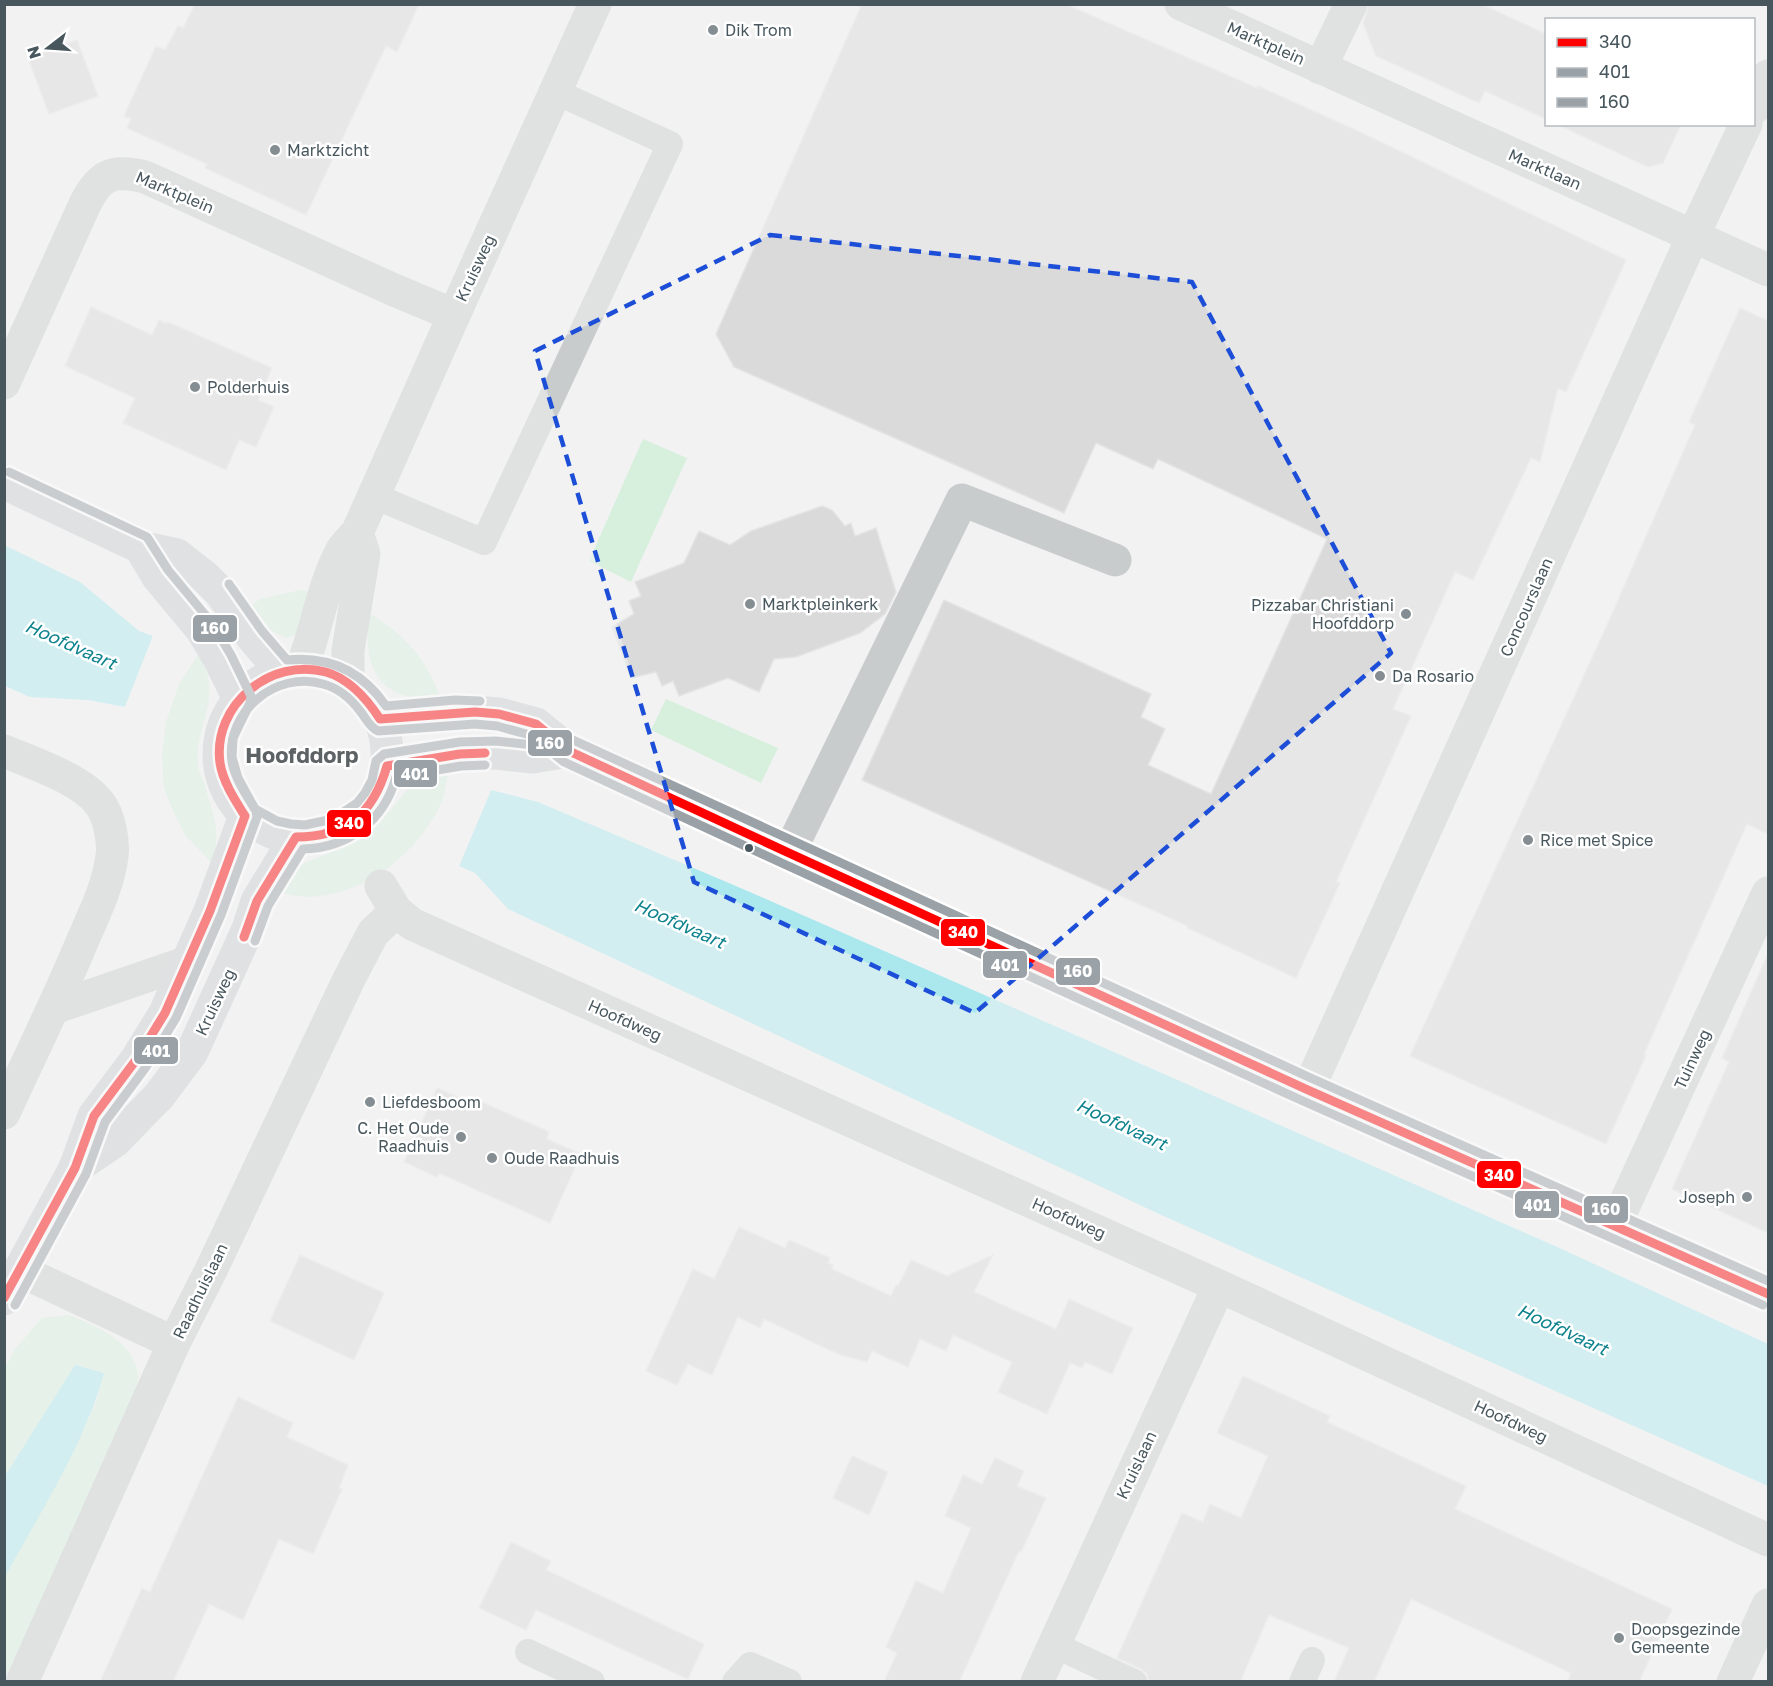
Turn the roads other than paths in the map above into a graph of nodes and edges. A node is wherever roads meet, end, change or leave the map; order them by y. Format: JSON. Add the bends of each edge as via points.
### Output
{"nodes":[{"id":1,"x":595,"y":4,"type":"edge"},
{"id":2,"x":1181,"y":4,"type":"edge"},
{"id":3,"x":1351,"y":4,"type":"edge"},
{"id":4,"x":1320,"y":68,"type":"junction"},
{"id":5,"x":1768,"y":76,"type":"edge"},
{"id":6,"x":556,"y":92,"type":"junction"},
{"id":7,"x":1755,"y":106,"type":"edge"},
{"id":8,"x":1745,"y":126,"type":"edge"},
{"id":9,"x":1694,"y":236,"type":"junction"},
{"id":10,"x":1768,"y":270,"type":"edge"},
{"id":11,"x":454,"y":315,"type":"junction"},
{"id":12,"x":4,"y":383,"type":"edge"},
{"id":13,"x":4,"y":483,"type":"edge"},
{"id":14,"x":374,"y":496,"type":"junction"},
{"id":15,"x":357,"y":533,"type":"junction"},
{"id":16,"x":140,"y":547,"type":"junction"},
{"id":17,"x":1115,"y":560,"type":"dead end"},
{"id":18,"x":292,"y":671,"type":"junction"},
{"id":19,"x":348,"y":683,"type":"junction"},
{"id":20,"x":239,"y":699,"type":"junction"},
{"id":21,"x":380,"y":719,"type":"junction"},
{"id":22,"x":4,"y":751,"type":"edge"},
{"id":23,"x":569,"y":751,"type":"junction"},
{"id":24,"x":387,"y":766,"type":"junction"},
{"id":25,"x":245,"y":816,"type":"junction"},
{"id":26,"x":296,"y":837,"type":"junction"},
{"id":27,"x":789,"y":853,"type":"junction"},
{"id":28,"x":1768,"y":892,"type":"edge"},
{"id":29,"x":388,"y":898,"type":"joint"},
{"id":30,"x":188,"y":962,"type":"junction"},
{"id":31,"x":54,"y":1008,"type":"junction"},
{"id":32,"x":1308,"y":1090,"type":"junction"},
{"id":33,"x":4,"y":1113,"type":"edge"},
{"id":34,"x":75,"y":1168,"type":"junction"},
{"id":35,"x":1615,"y":1225,"type":"junction"},
{"id":36,"x":19,"y":1270,"type":"junction"},
{"id":37,"x":1219,"y":1286,"type":"junction"},
{"id":38,"x":1768,"y":1294,"type":"edge"},
{"id":39,"x":4,"y":1299,"type":"edge"},
{"id":40,"x":174,"y":1343,"type":"junction"},
{"id":41,"x":1768,"y":1540,"type":"edge"},
{"id":42,"x":1768,"y":1605,"type":"edge"},
{"id":43,"x":1054,"y":1645,"type":"junction"},
{"id":44,"x":528,"y":1652,"type":"dead end"},
{"id":45,"x":22,"y":1682,"type":"edge"},
{"id":46,"x":592,"y":1682,"type":"edge"},
{"id":47,"x":735,"y":1682,"type":"edge"},
{"id":48,"x":789,"y":1682,"type":"edge"},
{"id":49,"x":1037,"y":1682,"type":"edge"},
{"id":50,"x":1134,"y":1682,"type":"edge"},
{"id":51,"x":1733,"y":1682,"type":"edge"}],
"edges":[{"from":1,"to":6,"type":"street","name":"Kruisweg"},
{"from":2,"to":4,"type":"street","name":"Marktplein"},
{"from":3,"to":4,"type":"street","name":"Marktplein"},
{"from":4,"to":9,"type":"street","name":"Marktlaan"},
{"from":5,"to":7,"type":"street"},
{"from":6,"to":11,"type":"street","name":"Kruisweg"},
{"from":6,"to":14,"type":"lane","via":[[669,144],[484,542]]},
{"from":8,"to":9,"type":"street","name":"Concourslaan"},
{"from":9,"to":10,"type":"street","name":"Marktlaan"},
{"from":9,"to":32,"type":"street","name":"Concourslaan"},
{"from":11,"to":12,"type":"street","name":"Marktplein","via":[[145,177],[126,172],[107,175],[93,188]]},
{"from":11,"to":14,"type":"street","name":"Kruisweg"},
{"from":13,"to":16,"type":"street"},
{"from":14,"to":15,"type":"street","name":"Kruisweg"},
{"from":15,"to":18,"type":"street","name":"Kruisweg","via":[[343,549],[328,584],[312,642]]},
{"from":15,"to":19,"type":"street","via":[[364,554],[348,650]]},
{"from":16,"to":18,"type":"street","via":[[177,555],[205,577],[253,638]]},
{"from":16,"to":20,"type":"street","via":[[201,630]]},
{"from":17,"to":27,"type":"street","via":[[962,500]]},
{"from":18,"to":19,"type":"street","via":[[325,672]]},
{"from":18,"to":20,"type":"street","via":[[257,682]]},
{"from":19,"to":21,"type":"street","via":[[360,691]]},
{"from":20,"to":25,"type":"street","via":[[220,736],[220,761],[226,783]]},
{"from":21,"to":23,"type":"street","via":[[456,712],[499,714],[537,724]]},
{"from":21,"to":24,"type":"street","via":[[387,741]]},
{"from":22,"to":31,"type":"street","via":[[71,781],[94,796],[102,806],[112,837],[107,883]]},
{"from":23,"to":24,"type":"street","via":[[533,757],[460,754]]},
{"from":23,"to":27,"type":"street"},
{"from":24,"to":26,"type":"street","via":[[382,786],[369,807],[353,822],[320,836]]},
{"from":25,"to":26,"type":"street","via":[[264,829]]},
{"from":25,"to":30,"type":"street","name":"Kruisweg"},
{"from":26,"to":34,"type":"street","name":"Kruisweg","via":[[257,901],[192,1052],[159,1096],[115,1141]]},
{"from":27,"to":32,"type":"street"},
{"from":28,"to":35,"type":"street","name":"Tuinweg"},
{"from":29,"to":37,"type":"street","name":"Hoofdweg","via":[[412,924]]},
{"from":29,"to":40,"type":"street","name":"Raadhuislaan"},
{"from":30,"to":31,"type":"street"},
{"from":30,"to":34,"type":"street","name":"Kruisweg","via":[[165,1013],[94,1116]]},
{"from":31,"to":33,"type":"street"},
{"from":32,"to":35,"type":"street"},
{"from":34,"to":36,"type":"street","name":"Kruisweg"},
{"from":35,"to":38,"type":"street"},
{"from":36,"to":39,"type":"street","name":"Kruisweg"},
{"from":36,"to":40,"type":"street"},
{"from":37,"to":41,"type":"street","name":"Hoofdweg"},
{"from":37,"to":43,"type":"street","name":"Kruislaan"},
{"from":40,"to":45,"type":"street","name":"Raadhuislaan"},
{"from":42,"to":51,"type":"street"},
{"from":43,"to":49,"type":"street","name":"Kruislaan"},
{"from":43,"to":50,"type":"lane"},
{"from":44,"to":46,"type":"lane"},
{"from":47,"to":48,"type":"lane","via":[[750,1665]]}]}
